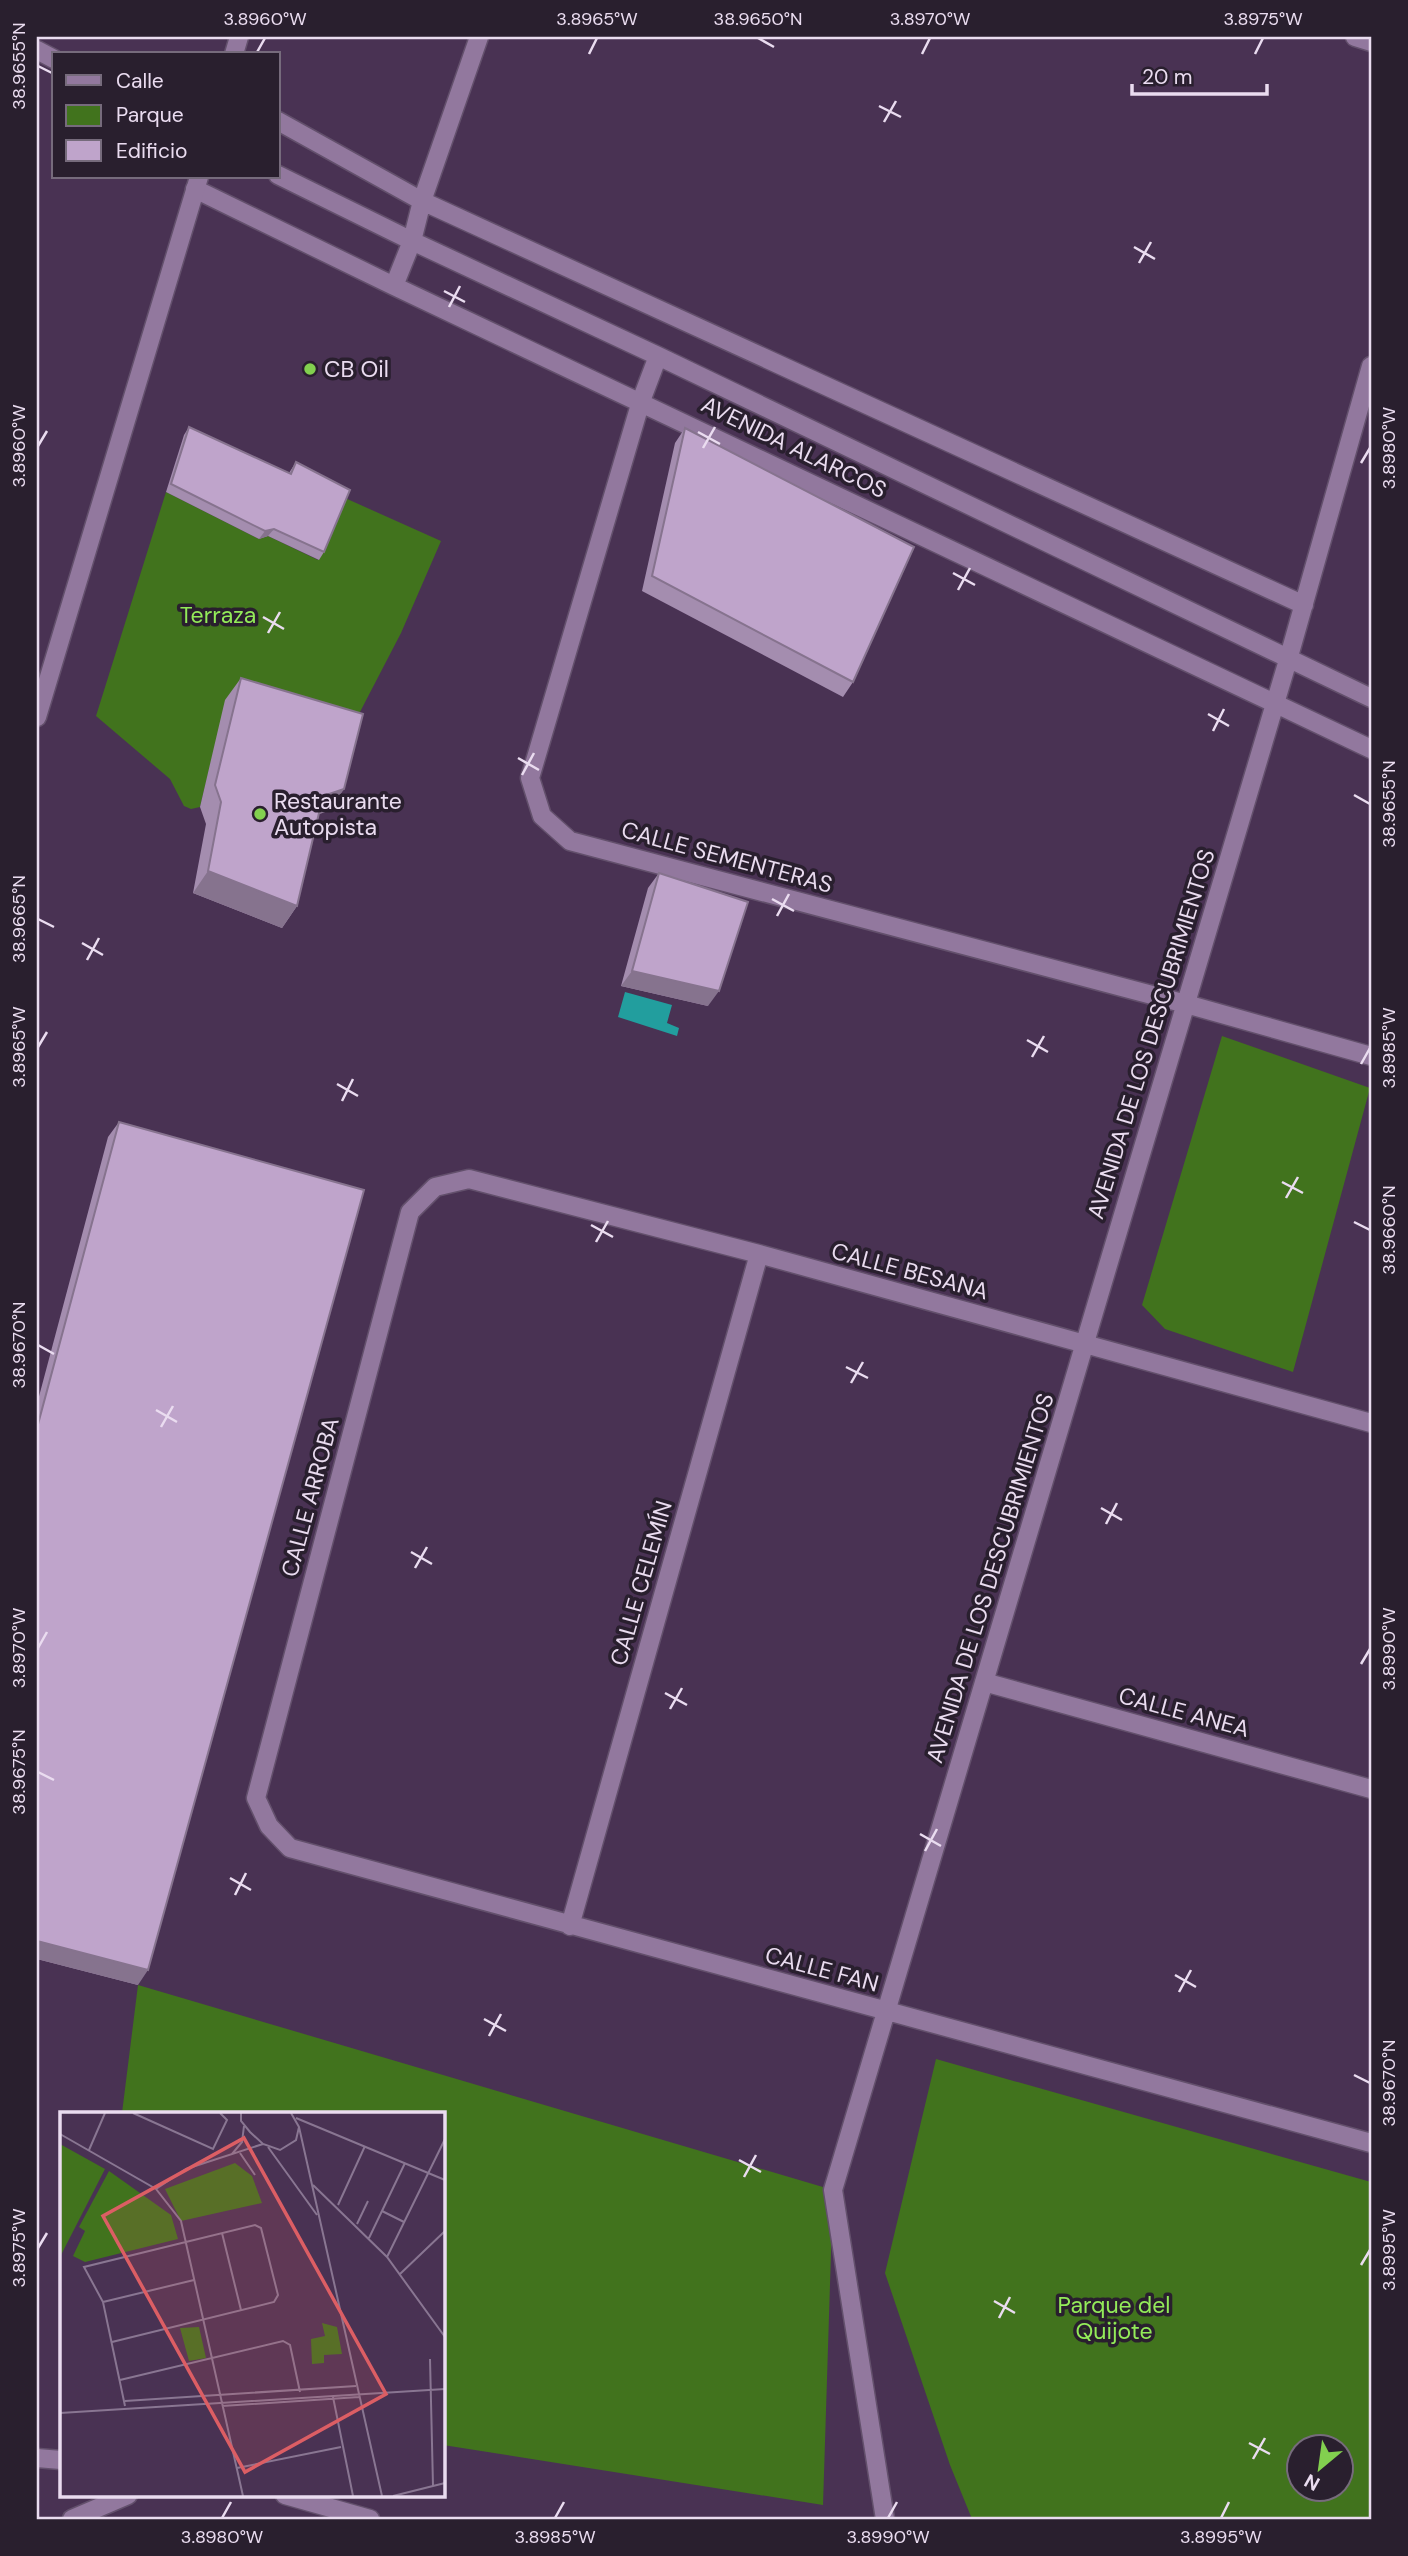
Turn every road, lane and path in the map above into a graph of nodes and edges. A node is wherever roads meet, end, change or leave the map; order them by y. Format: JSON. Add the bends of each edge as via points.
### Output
{"nodes":[{"id":1,"x":479,"y":37,"type":"edge"},
{"id":2,"x":1355,"y":37,"type":"edge"},
{"id":3,"x":1371,"y":42,"type":"edge"},
{"id":4,"x":280,"y":122,"type":"edge"},
{"id":5,"x":280,"y":176,"type":"edge"},
{"id":6,"x":197,"y":183,"type":"edge"},
{"id":7,"x":422,"y":201,"type":"junction"},
{"id":8,"x":412,"y":241,"type":"junction"},
{"id":9,"x":394,"y":286,"type":"junction"},
{"id":10,"x":658,"y":356,"type":"junction"},
{"id":11,"x":1371,"y":366,"type":"edge"},
{"id":12,"x":641,"y":401,"type":"junction"},
{"id":13,"x":1304,"y":605,"type":"junction"},
{"id":14,"x":1289,"y":660,"type":"junction"},
{"id":15,"x":1371,"y":698,"type":"edge"},
{"id":16,"x":1275,"y":705,"type":"junction"},
{"id":17,"x":37,"y":717,"type":"edge"},
{"id":18,"x":1371,"y":749,"type":"edge"},
{"id":19,"x":1186,"y":1004,"type":"junction"},
{"id":20,"x":1371,"y":1056,"type":"edge"},
{"id":21,"x":435,"y":1187,"type":"joint"},
{"id":22,"x":759,"y":1254,"type":"junction"},
{"id":23,"x":1085,"y":1345,"type":"junction"},
{"id":24,"x":1371,"y":1423,"type":"edge"},
{"id":25,"x":984,"y":1682,"type":"junction"},
{"id":26,"x":1371,"y":1789,"type":"edge"},
{"id":27,"x":269,"y":1826,"type":"joint"},
{"id":28,"x":570,"y":1926,"type":"junction"},
{"id":29,"x":886,"y":2012,"type":"junction"},
{"id":30,"x":1371,"y":2143,"type":"edge"},
{"id":31,"x":37,"y":2458,"type":"edge"},
{"id":32,"x":60,"y":2460,"type":"edge"},
{"id":33,"x":126,"y":2496,"type":"edge"},
{"id":34,"x":289,"y":2496,"type":"edge"},
{"id":35,"x":72,"y":2519,"type":"edge"},
{"id":36,"x":370,"y":2519,"type":"edge"},
{"id":37,"x":885,"y":2519,"type":"edge"}],
"edges":[{"from":1,"to":7,"type":"street"},
{"from":2,"to":3,"type":"street"},
{"from":4,"to":7,"type":"street"},
{"from":5,"to":8,"type":"street","name":"AVENIDA ALARCOS"},
{"from":6,"to":9,"type":"street","name":"AVENIDA ALARCOS"},
{"from":6,"to":17,"type":"street"},
{"from":7,"to":8,"type":"street"},
{"from":7,"to":13,"type":"street"},
{"from":8,"to":9,"type":"street"},
{"from":8,"to":10,"type":"street","name":"AVENIDA ALARCOS"},
{"from":9,"to":12,"type":"street","name":"AVENIDA ALARCOS"},
{"from":10,"to":12,"type":"street","name":"CALLE SEMENTERAS"},
{"from":10,"to":14,"type":"street","name":"AVENIDA ALARCOS"},
{"from":11,"to":13,"type":"street","name":"AVENIDA DE LOS DESCUBRIMIENTOS"},
{"from":12,"to":16,"type":"street","name":"AVENIDA ALARCOS"},
{"from":12,"to":19,"type":"street","name":"CALLE SEMENTERAS","via":[[530,778],[542,816],[570,841]]},
{"from":13,"to":14,"type":"street","name":"AVENIDA DE LOS DESCUBRIMIENTOS"},
{"from":14,"to":15,"type":"street","name":"AVENIDA ALARCOS"},
{"from":14,"to":16,"type":"street","name":"AVENIDA DE LOS DESCUBRIMIENTOS"},
{"from":16,"to":18,"type":"street","name":"AVENIDA ALARCOS"},
{"from":16,"to":19,"type":"street","name":"AVENIDA DE LOS DESCUBRIMIENTOS"},
{"from":19,"to":20,"type":"street","name":"CALLE SEMENTERAS"},
{"from":19,"to":23,"type":"street","name":"AVENIDA DE LOS DESCUBRIMIENTOS"},
{"from":21,"to":22,"type":"street","name":"CALLE BESANA","via":[[469,1179]]},
{"from":21,"to":27,"type":"street","name":"CALLE ARROBA","via":[[410,1212],[256,1798]]},
{"from":22,"to":23,"type":"street","name":"CALLE BESANA"},
{"from":22,"to":28,"type":"street","name":"CALLE CELEMÍN"},
{"from":23,"to":24,"type":"street","name":"CALLE BESANA"},
{"from":23,"to":25,"type":"street","name":"AVENIDA DE LOS DESCUBRIMIENTOS"},
{"from":25,"to":26,"type":"street","name":"CALLE ANEA"},
{"from":25,"to":29,"type":"street","name":"AVENIDA DE LOS DESCUBRIMIENTOS"},
{"from":27,"to":28,"type":"street","name":"CALLE FAN","via":[[290,1848]]},
{"from":28,"to":29,"type":"street","name":"CALLE FAN"},
{"from":29,"to":30,"type":"street","name":"CALLE FAN"},
{"from":29,"to":37,"type":"street","name":"AVENIDA DE LOS DESCUBRIMIENTOS","via":[[833,2190]]},
{"from":31,"to":32,"type":"street"},
{"from":33,"to":35,"type":"street"},
{"from":34,"to":36,"type":"street"}]}
